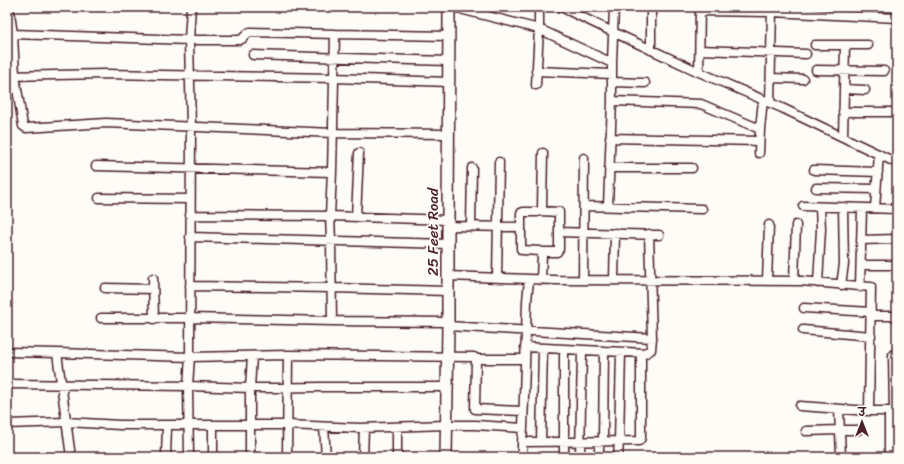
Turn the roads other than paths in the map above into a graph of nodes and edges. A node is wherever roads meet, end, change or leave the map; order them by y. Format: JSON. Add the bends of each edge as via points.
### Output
{"nodes":[{"id":1,"x":9,"y":7,"type":"edge"},
{"id":2,"x":191,"y":7,"type":"edge"},
{"id":3,"x":451,"y":7,"type":"edge"},
{"id":4,"x":539,"y":7,"type":"edge"},
{"id":5,"x":561,"y":7,"type":"edge"},
{"id":6,"x":614,"y":7,"type":"edge"},
{"id":7,"x":651,"y":7,"type":"edge"},
{"id":8,"x":700,"y":9,"type":"edge"},
{"id":9,"x":772,"y":9,"type":"edge"},
{"id":10,"x":823,"y":10,"type":"edge"},
{"id":11,"x":897,"y":18,"type":"edge"},
{"id":12,"x":539,"y":29,"type":"junction"},
{"id":13,"x":613,"y":32,"type":"junction"},
{"id":14,"x":13,"y":34,"type":"junction"},
{"id":15,"x":335,"y":34,"type":"junction"},
{"id":16,"x":449,"y":36,"type":"junction"},
{"id":17,"x":189,"y":40,"type":"junction"},
{"id":18,"x":815,"y":45,"type":"dead end"},
{"id":19,"x":845,"y":45,"type":"junction"},
{"id":20,"x":868,"y":45,"type":"dead end"},
{"id":21,"x":651,"y":50,"type":"junction"},
{"id":22,"x":700,"y":50,"type":"junction"},
{"id":23,"x":771,"y":53,"type":"junction"},
{"id":24,"x":806,"y":54,"type":"dead end"},
{"id":25,"x":254,"y":56,"type":"dead end"},
{"id":26,"x":334,"y":58,"type":"junction"},
{"id":27,"x":449,"y":61,"type":"junction"},
{"id":28,"x":612,"y":63,"type":"junction"},
{"id":29,"x":816,"y":70,"type":"dead end"},
{"id":30,"x":536,"y":71,"type":"junction"},
{"id":31,"x":844,"y":71,"type":"junction"},
{"id":32,"x":700,"y":72,"type":"junction"},
{"id":33,"x":884,"y":72,"type":"dead end"},
{"id":34,"x":11,"y":76,"type":"edge"},
{"id":35,"x":190,"y":76,"type":"junction"},
{"id":36,"x":334,"y":78,"type":"junction"},
{"id":37,"x":612,"y":78,"type":"junction"},
{"id":38,"x":771,"y":78,"type":"junction"},
{"id":39,"x":803,"y":79,"type":"dead end"},
{"id":40,"x":449,"y":82,"type":"junction"},
{"id":41,"x":645,"y":83,"type":"dead end"},
{"id":42,"x":536,"y":85,"type":"dead end"},
{"id":43,"x":844,"y":89,"type":"junction"},
{"id":44,"x":865,"y":90,"type":"dead end"},
{"id":45,"x":612,"y":101,"type":"junction"},
{"id":46,"x":767,"y":101,"type":"junction"},
{"id":47,"x":843,"y":112,"type":"junction"},
{"id":48,"x":897,"y":112,"type":"edge"},
{"id":49,"x":191,"y":127,"type":"junction"},
{"id":50,"x":760,"y":129,"type":"junction"},
{"id":51,"x":333,"y":133,"type":"junction"},
{"id":52,"x":449,"y":134,"type":"junction"},
{"id":53,"x":843,"y":137,"type":"junction"},
{"id":54,"x":610,"y":138,"type":"junction"},
{"id":55,"x":759,"y":141,"type":"junction"},
{"id":56,"x":359,"y":153,"type":"dead end"},
{"id":57,"x":543,"y":153,"type":"dead end"},
{"id":58,"x":759,"y":153,"type":"dead end"},
{"id":59,"x":879,"y":154,"type":"junction"},
{"id":60,"x":584,"y":158,"type":"dead end"},
{"id":61,"x":499,"y":162,"type":"dead end"},
{"id":62,"x":897,"y":163,"type":"edge"},
{"id":63,"x":96,"y":166,"type":"dead end"},
{"id":64,"x":190,"y":168,"type":"junction"},
{"id":65,"x":472,"y":168,"type":"dead end"},
{"id":66,"x":609,"y":168,"type":"junction"},
{"id":67,"x":692,"y":168,"type":"dead end"},
{"id":68,"x":814,"y":170,"type":"dead end"},
{"id":69,"x":332,"y":172,"type":"junction"},
{"id":70,"x":878,"y":172,"type":"junction"},
{"id":71,"x":816,"y":188,"type":"dead end"},
{"id":72,"x":876,"y":189,"type":"junction"},
{"id":73,"x":99,"y":198,"type":"dead end"},
{"id":74,"x":190,"y":200,"type":"junction"},
{"id":75,"x":584,"y":206,"type":"junction"},
{"id":76,"x":608,"y":206,"type":"junction"},
{"id":77,"x":803,"y":206,"type":"dead end"},
{"id":78,"x":820,"y":207,"type":"junction"},
{"id":79,"x":843,"y":207,"type":"junction"},
{"id":80,"x":862,"y":208,"type":"junction"},
{"id":81,"x":875,"y":208,"type":"junction"},
{"id":82,"x":702,"y":209,"type":"dead end"},
{"id":83,"x":897,"y":209,"type":"edge"},
{"id":84,"x":541,"y":211,"type":"junction"},
{"id":85,"x":190,"y":215,"type":"junction"},
{"id":86,"x":330,"y":216,"type":"junction"},
{"id":87,"x":356,"y":217,"type":"junction"},
{"id":88,"x":448,"y":223,"type":"junction"},
{"id":89,"x":769,"y":225,"type":"dead end"},
{"id":90,"x":796,"y":225,"type":"dead end"},
{"id":91,"x":471,"y":227,"type":"junction"},
{"id":92,"x":498,"y":227,"type":"junction"},
{"id":93,"x":521,"y":227,"type":"junction"},
{"id":94,"x":559,"y":232,"type":"junction"},
{"id":95,"x":584,"y":232,"type":"junction"},
{"id":96,"x":615,"y":233,"type":"junction"},
{"id":97,"x":649,"y":234,"type":"junction"},
{"id":98,"x":659,"y":235,"type":"dead end"},
{"id":99,"x":190,"y":237,"type":"junction"},
{"id":100,"x":897,"y":239,"type":"edge"},
{"id":101,"x":861,"y":240,"type":"junction"},
{"id":102,"x":332,"y":241,"type":"junction"},
{"id":103,"x":448,"y":244,"type":"junction"},
{"id":104,"x":541,"y":252,"type":"junction"},
{"id":105,"x":861,"y":265,"type":"junction"},
{"id":106,"x":897,"y":265,"type":"edge"},
{"id":107,"x":448,"y":276,"type":"junction"},
{"id":108,"x":153,"y":278,"type":"dead end"},
{"id":109,"x":497,"y":278,"type":"junction"},
{"id":110,"x":529,"y":279,"type":"junction"},
{"id":111,"x":541,"y":280,"type":"junction"},
{"id":112,"x":583,"y":280,"type":"junction"},
{"id":113,"x":614,"y":280,"type":"junction"},
{"id":114,"x":649,"y":281,"type":"junction"},
{"id":115,"x":768,"y":281,"type":"junction"},
{"id":116,"x":794,"y":281,"type":"junction"},
{"id":117,"x":818,"y":283,"type":"junction"},
{"id":118,"x":842,"y":285,"type":"junction"},
{"id":119,"x":190,"y":286,"type":"junction"},
{"id":120,"x":860,"y":287,"type":"junction"},
{"id":121,"x":105,"y":288,"type":"dead end"},
{"id":122,"x":332,"y":288,"type":"junction"},
{"id":123,"x":153,"y":289,"type":"junction"},
{"id":124,"x":448,"y":292,"type":"junction"},
{"id":125,"x":804,"y":308,"type":"dead end"},
{"id":126,"x":871,"y":314,"type":"junction"},
{"id":127,"x":897,"y":316,"type":"edge"},
{"id":128,"x":101,"y":318,"type":"dead end"},
{"id":129,"x":154,"y":318,"type":"junction"},
{"id":130,"x":190,"y":318,"type":"junction"},
{"id":131,"x":332,"y":321,"type":"junction"},
{"id":132,"x":448,"y":324,"type":"junction"},
{"id":133,"x":803,"y":330,"type":"dead end"},
{"id":134,"x":526,"y":332,"type":"junction"},
{"id":135,"x":871,"y":336,"type":"junction"},
{"id":136,"x":652,"y":338,"type":"junction"},
{"id":137,"x":525,"y":347,"type":"junction"},
{"id":138,"x":543,"y":348,"type":"junction"},
{"id":139,"x":564,"y":349,"type":"junction"},
{"id":140,"x":582,"y":350,"type":"junction"},
{"id":141,"x":604,"y":351,"type":"junction"},
{"id":142,"x":7,"y":352,"type":"edge"},
{"id":143,"x":621,"y":352,"type":"junction"},
{"id":144,"x":897,"y":352,"type":"edge"},
{"id":145,"x":57,"y":353,"type":"junction"},
{"id":146,"x":646,"y":353,"type":"junction"},
{"id":147,"x":288,"y":355,"type":"junction"},
{"id":148,"x":252,"y":356,"type":"junction"},
{"id":149,"x":190,"y":357,"type":"junction"},
{"id":150,"x":447,"y":357,"type":"junction"},
{"id":151,"x":476,"y":359,"type":"junction"},
{"id":152,"x":525,"y":359,"type":"junction"},
{"id":153,"x":7,"y":384,"type":"edge"},
{"id":154,"x":61,"y":385,"type":"junction"},
{"id":155,"x":188,"y":386,"type":"junction"},
{"id":156,"x":447,"y":387,"type":"junction"},
{"id":157,"x":250,"y":388,"type":"junction"},
{"id":158,"x":287,"y":388,"type":"junction"},
{"id":159,"x":800,"y":406,"type":"dead end"},
{"id":160,"x":839,"y":409,"type":"junction"},
{"id":161,"x":523,"y":411,"type":"junction"},
{"id":162,"x":869,"y":411,"type":"junction"},
{"id":163,"x":893,"y":411,"type":"edge"},
{"id":164,"x":66,"y":422,"type":"junction"},
{"id":165,"x":7,"y":424,"type":"edge"},
{"id":166,"x":166,"y":425,"type":"junction"},
{"id":167,"x":190,"y":425,"type":"junction"},
{"id":168,"x":446,"y":425,"type":"junction"},
{"id":169,"x":213,"y":426,"type":"junction"},
{"id":170,"x":250,"y":426,"type":"junction"},
{"id":171,"x":287,"y":426,"type":"junction"},
{"id":172,"x":324,"y":426,"type":"junction"},
{"id":173,"x":397,"y":426,"type":"junction"},
{"id":174,"x":364,"y":428,"type":"junction"},
{"id":175,"x":523,"y":428,"type":"junction"},
{"id":176,"x":840,"y":430,"type":"junction"},
{"id":177,"x":858,"y":430,"type":"dead end"},
{"id":178,"x":806,"y":431,"type":"dead end"},
{"id":179,"x":619,"y":441,"type":"junction"},
{"id":180,"x":522,"y":442,"type":"junction"},
{"id":181,"x":541,"y":442,"type":"junction"},
{"id":182,"x":565,"y":442,"type":"junction"},
{"id":183,"x":581,"y":442,"type":"junction"},
{"id":184,"x":601,"y":442,"type":"junction"},
{"id":185,"x":71,"y":457,"type":"edge"},
{"id":186,"x":166,"y":457,"type":"edge"},
{"id":187,"x":189,"y":457,"type":"edge"},
{"id":188,"x":213,"y":457,"type":"edge"},
{"id":189,"x":250,"y":457,"type":"edge"},
{"id":190,"x":287,"y":457,"type":"edge"},
{"id":191,"x":326,"y":457,"type":"edge"},
{"id":192,"x":363,"y":457,"type":"edge"},
{"id":193,"x":397,"y":457,"type":"edge"},
{"id":194,"x":446,"y":457,"type":"edge"},
{"id":195,"x":522,"y":457,"type":"edge"},
{"id":196,"x":564,"y":457,"type":"edge"},
{"id":197,"x":580,"y":457,"type":"edge"},
{"id":198,"x":598,"y":457,"type":"edge"},
{"id":199,"x":618,"y":457,"type":"edge"},
{"id":200,"x":841,"y":457,"type":"edge"},
{"id":201,"x":889,"y":457,"type":"edge"}],
"edges":[{"from":1,"to":14,"type":"street"},
{"from":2,"to":17,"type":"street"},
{"from":3,"to":12,"type":"street"},
{"from":3,"to":16,"type":"street","name":"25 Feet Road"},
{"from":4,"to":12,"type":"street"},
{"from":5,"to":13,"type":"street"},
{"from":6,"to":13,"type":"street"},
{"from":7,"to":21,"type":"street"},
{"from":8,"to":9,"type":"street"},
{"from":8,"to":22,"type":"street"},
{"from":9,"to":10,"type":"street"},
{"from":9,"to":23,"type":"street"},
{"from":10,"to":11,"type":"street"},
{"from":12,"to":28,"type":"street"},
{"from":12,"to":30,"type":"street"},
{"from":13,"to":21,"type":"street"},
{"from":13,"to":28,"type":"street"},
{"from":14,"to":17,"type":"street"},
{"from":14,"to":34,"type":"street"},
{"from":15,"to":16,"type":"street"},
{"from":15,"to":17,"type":"street","via":[[250,32],[240,40]]},
{"from":15,"to":26,"type":"street"},
{"from":16,"to":27,"type":"street","name":"25 Feet Road"},
{"from":17,"to":35,"type":"street"},
{"from":18,"to":19,"type":"street"},
{"from":19,"to":20,"type":"street"},
{"from":19,"to":31,"type":"street"},
{"from":21,"to":32,"type":"street"},
{"from":22,"to":23,"type":"street"},
{"from":22,"to":32,"type":"street"},
{"from":23,"to":24,"type":"street"},
{"from":23,"to":38,"type":"street"},
{"from":25,"to":26,"type":"street"},
{"from":26,"to":27,"type":"street"},
{"from":26,"to":36,"type":"street"},
{"from":27,"to":40,"type":"street","name":"25 Feet Road"},
{"from":28,"to":37,"type":"street"},
{"from":29,"to":31,"type":"street"},
{"from":30,"to":37,"type":"street"},
{"from":30,"to":42,"type":"street"},
{"from":31,"to":33,"type":"street"},
{"from":31,"to":43,"type":"street"},
{"from":32,"to":46,"type":"street"},
{"from":34,"to":35,"type":"street"},
{"from":34,"to":49,"type":"street","via":[[23,126],[26,128],[106,123]]},
{"from":35,"to":36,"type":"street"},
{"from":35,"to":49,"type":"street"},
{"from":36,"to":40,"type":"street"},
{"from":36,"to":51,"type":"street"},
{"from":37,"to":41,"type":"street"},
{"from":37,"to":45,"type":"street"},
{"from":38,"to":39,"type":"street"},
{"from":38,"to":46,"type":"street"},
{"from":40,"to":52,"type":"street","name":"25 Feet Road"},
{"from":43,"to":44,"type":"street"},
{"from":43,"to":47,"type":"street"},
{"from":45,"to":50,"type":"street","via":[[701,104]]},
{"from":45,"to":54,"type":"street"},
{"from":46,"to":50,"type":"street"},
{"from":46,"to":53,"type":"street"},
{"from":47,"to":48,"type":"street"},
{"from":47,"to":53,"type":"street"},
{"from":49,"to":51,"type":"street"},
{"from":49,"to":64,"type":"street"},
{"from":50,"to":55,"type":"street"},
{"from":51,"to":52,"type":"street"},
{"from":51,"to":69,"type":"street"},
{"from":52,"to":88,"type":"street","name":"25 Feet Road"},
{"from":53,"to":59,"type":"street"},
{"from":54,"to":55,"type":"street"},
{"from":54,"to":66,"type":"street"},
{"from":55,"to":58,"type":"street"},
{"from":56,"to":87,"type":"street"},
{"from":57,"to":84,"type":"street"},
{"from":59,"to":62,"type":"street"},
{"from":59,"to":70,"type":"street"},
{"from":60,"to":75,"type":"street"},
{"from":61,"to":92,"type":"street"},
{"from":63,"to":64,"type":"street"},
{"from":64,"to":69,"type":"street"},
{"from":64,"to":74,"type":"street"},
{"from":65,"to":91,"type":"street"},
{"from":66,"to":67,"type":"street"},
{"from":66,"to":76,"type":"street"},
{"from":68,"to":70,"type":"street"},
{"from":69,"to":86,"type":"street"},
{"from":70,"to":72,"type":"street"},
{"from":71,"to":72,"type":"street"},
{"from":72,"to":81,"type":"street"},
{"from":73,"to":74,"type":"street"},
{"from":74,"to":85,"type":"street"},
{"from":75,"to":76,"type":"street"},
{"from":75,"to":95,"type":"street"},
{"from":76,"to":82,"type":"street"},
{"from":77,"to":78,"type":"street"},
{"from":78,"to":79,"type":"street"},
{"from":78,"to":117,"type":"street"},
{"from":79,"to":80,"type":"street"},
{"from":79,"to":118,"type":"street"},
{"from":80,"to":81,"type":"street"},
{"from":80,"to":101,"type":"street"},
{"from":81,"to":83,"type":"street"},
{"from":84,"to":93,"type":"street","via":[[522,212]]},
{"from":84,"to":94,"type":"street","via":[[559,212]]},
{"from":85,"to":86,"type":"street"},
{"from":85,"to":99,"type":"street"},
{"from":86,"to":87,"type":"street"},
{"from":86,"to":102,"type":"street"},
{"from":87,"to":88,"type":"street"},
{"from":88,"to":91,"type":"street"},
{"from":88,"to":103,"type":"street","name":"25 Feet Road"},
{"from":89,"to":115,"type":"street"},
{"from":90,"to":116,"type":"street"},
{"from":91,"to":92,"type":"street"},
{"from":92,"to":93,"type":"street"},
{"from":92,"to":109,"type":"street"},
{"from":93,"to":104,"type":"street","via":[[521,249]]},
{"from":94,"to":95,"type":"street"},
{"from":94,"to":104,"type":"street","via":[[558,251]]},
{"from":95,"to":96,"type":"street"},
{"from":95,"to":112,"type":"street"},
{"from":96,"to":97,"type":"street"},
{"from":96,"to":113,"type":"street"},
{"from":97,"to":98,"type":"street"},
{"from":97,"to":114,"type":"street"},
{"from":99,"to":102,"type":"street"},
{"from":99,"to":119,"type":"street"},
{"from":100,"to":101,"type":"street"},
{"from":101,"to":105,"type":"street"},
{"from":102,"to":103,"type":"street"},
{"from":102,"to":122,"type":"street"},
{"from":103,"to":107,"type":"street","name":"25 Feet Road"},
{"from":104,"to":111,"type":"street"},
{"from":105,"to":106,"type":"street"},
{"from":105,"to":120,"type":"street"},
{"from":107,"to":109,"type":"street"},
{"from":107,"to":124,"type":"street","name":"25 Feet Road"},
{"from":108,"to":123,"type":"street"},
{"from":109,"to":110,"type":"street"},
{"from":110,"to":111,"type":"street"},
{"from":110,"to":134,"type":"street"},
{"from":111,"to":112,"type":"street"},
{"from":112,"to":113,"type":"street"},
{"from":113,"to":114,"type":"street"},
{"from":114,"to":115,"type":"street"},
{"from":114,"to":136,"type":"street"},
{"from":115,"to":116,"type":"street"},
{"from":116,"to":117,"type":"street"},
{"from":117,"to":118,"type":"street"},
{"from":118,"to":120,"type":"street"},
{"from":119,"to":122,"type":"street"},
{"from":119,"to":130,"type":"street"},
{"from":120,"to":126,"type":"street","via":[[872,287]]},
{"from":121,"to":123,"type":"street"},
{"from":122,"to":124,"type":"street"},
{"from":122,"to":131,"type":"street"},
{"from":123,"to":129,"type":"street"},
{"from":124,"to":132,"type":"street","name":"25 Feet Road"},
{"from":125,"to":126,"type":"street"},
{"from":126,"to":127,"type":"street"},
{"from":126,"to":135,"type":"street"},
{"from":128,"to":129,"type":"street"},
{"from":129,"to":130,"type":"street"},
{"from":130,"to":131,"type":"street"},
{"from":130,"to":149,"type":"street"},
{"from":131,"to":132,"type":"street"},
{"from":132,"to":134,"type":"street"},
{"from":132,"to":150,"type":"street","name":"25 Feet Road"},
{"from":133,"to":135,"type":"street"},
{"from":134,"to":136,"type":"street"},
{"from":134,"to":137,"type":"street"},
{"from":135,"to":162,"type":"street"},
{"from":136,"to":146,"type":"street","via":[[650,350]]},
{"from":137,"to":138,"type":"street"},
{"from":137,"to":152,"type":"street"},
{"from":138,"to":139,"type":"street"},
{"from":138,"to":181,"type":"street"},
{"from":139,"to":140,"type":"street"},
{"from":139,"to":182,"type":"street"},
{"from":140,"to":141,"type":"street"},
{"from":140,"to":183,"type":"street"},
{"from":141,"to":143,"type":"street"},
{"from":141,"to":184,"type":"street"},
{"from":142,"to":145,"type":"street"},
{"from":143,"to":146,"type":"street"},
{"from":143,"to":179,"type":"street"},
{"from":144,"to":163,"type":"street","via":[[893,355]]},
{"from":145,"to":149,"type":"street"},
{"from":145,"to":154,"type":"street"},
{"from":146,"to":179,"type":"street","via":[[642,354],[641,358],[641,438],[639,442]]},
{"from":147,"to":148,"type":"street"},
{"from":147,"to":150,"type":"street"},
{"from":147,"to":158,"type":"street"},
{"from":148,"to":149,"type":"street"},
{"from":148,"to":157,"type":"street"},
{"from":149,"to":155,"type":"street"},
{"from":150,"to":151,"type":"street"},
{"from":150,"to":156,"type":"street","name":"25 Feet Road"},
{"from":151,"to":152,"type":"street"},
{"from":151,"to":161,"type":"street","via":[[475,409]]},
{"from":152,"to":161,"type":"street"},
{"from":153,"to":154,"type":"street"},
{"from":154,"to":155,"type":"street"},
{"from":154,"to":164,"type":"street"},
{"from":155,"to":157,"type":"street"},
{"from":155,"to":167,"type":"street"},
{"from":156,"to":158,"type":"street"},
{"from":156,"to":168,"type":"street","name":"25 Feet Road"},
{"from":157,"to":158,"type":"street"},
{"from":157,"to":170,"type":"street"},
{"from":158,"to":171,"type":"street"},
{"from":159,"to":160,"type":"street"},
{"from":160,"to":162,"type":"street"},
{"from":160,"to":176,"type":"street"},
{"from":161,"to":175,"type":"street"},
{"from":162,"to":163,"type":"street"},
{"from":163,"to":201,"type":"street"},
{"from":164,"to":165,"type":"street"},
{"from":164,"to":166,"type":"street"},
{"from":164,"to":185,"type":"street"},
{"from":166,"to":167,"type":"street"},
{"from":166,"to":186,"type":"street"},
{"from":167,"to":169,"type":"street"},
{"from":167,"to":187,"type":"street"},
{"from":168,"to":173,"type":"street"},
{"from":168,"to":175,"type":"street"},
{"from":168,"to":194,"type":"street","name":"25 Feet Road"},
{"from":169,"to":170,"type":"street"},
{"from":169,"to":188,"type":"street"},
{"from":170,"to":171,"type":"street"},
{"from":170,"to":189,"type":"street"},
{"from":171,"to":172,"type":"street"},
{"from":171,"to":190,"type":"street"},
{"from":172,"to":174,"type":"street"},
{"from":172,"to":191,"type":"street"},
{"from":173,"to":174,"type":"street"},
{"from":173,"to":193,"type":"street"},
{"from":174,"to":192,"type":"street"},
{"from":175,"to":180,"type":"street"},
{"from":176,"to":177,"type":"street"},
{"from":176,"to":178,"type":"street"},
{"from":176,"to":200,"type":"street"},
{"from":179,"to":184,"type":"street"},
{"from":179,"to":199,"type":"street"},
{"from":180,"to":181,"type":"street"},
{"from":180,"to":195,"type":"street"},
{"from":181,"to":182,"type":"street"},
{"from":182,"to":183,"type":"street"},
{"from":182,"to":196,"type":"street"},
{"from":183,"to":184,"type":"street"},
{"from":183,"to":197,"type":"street"},
{"from":184,"to":198,"type":"street"}]}
